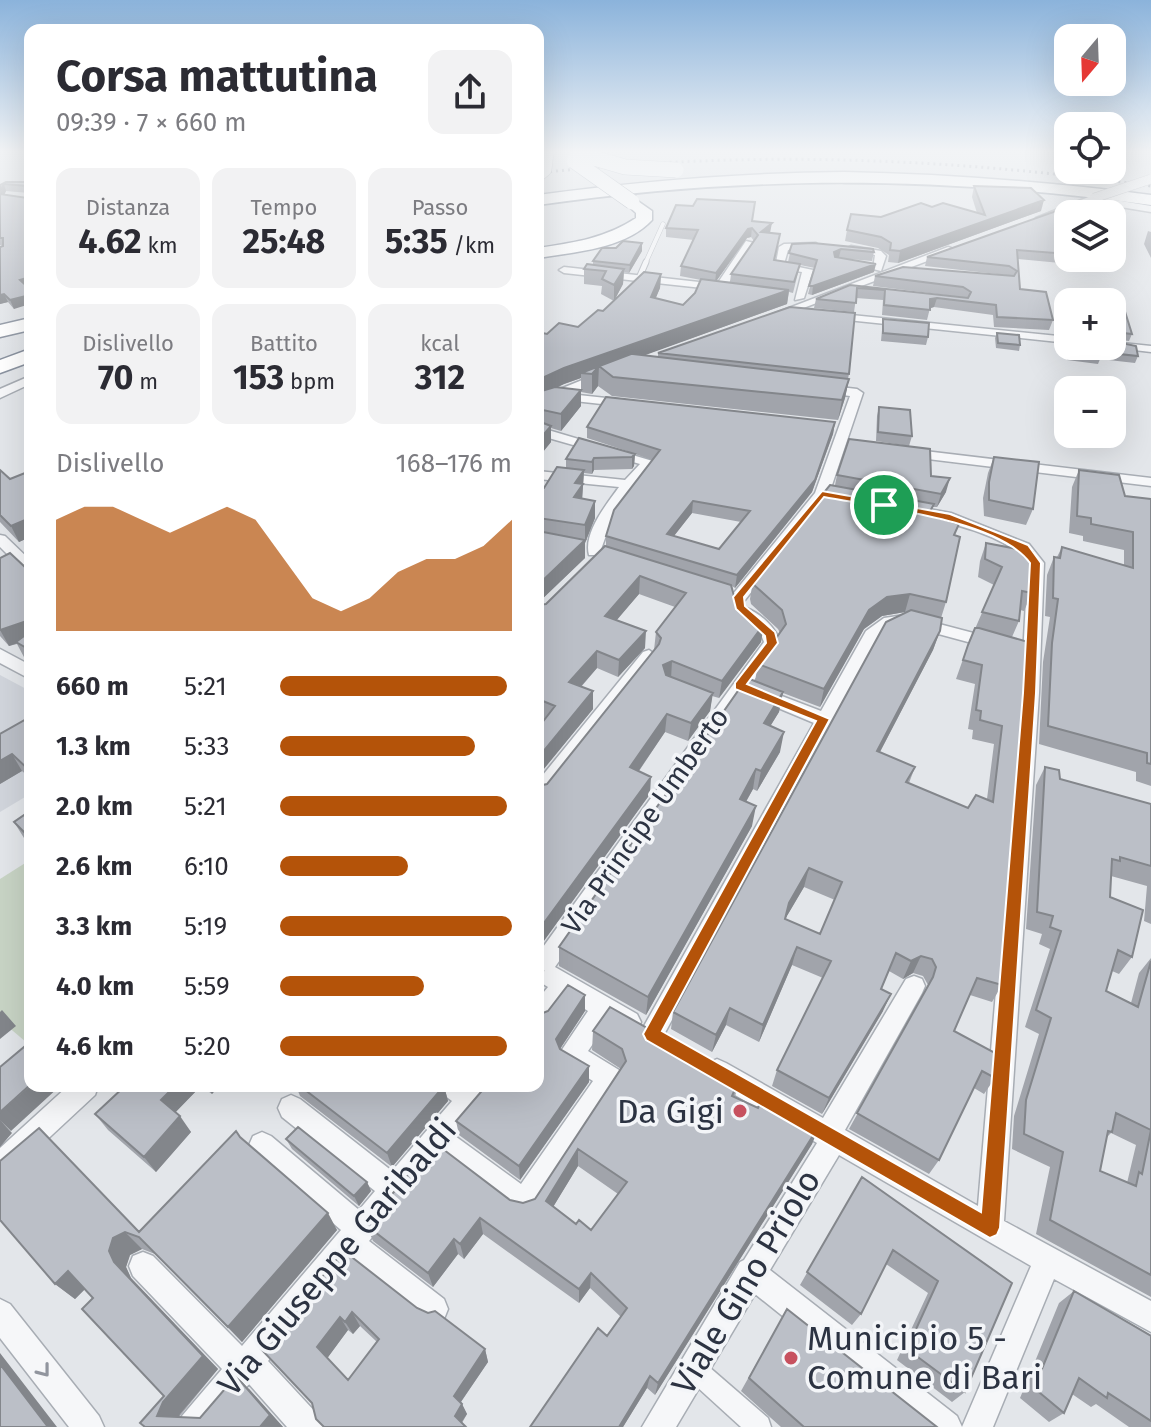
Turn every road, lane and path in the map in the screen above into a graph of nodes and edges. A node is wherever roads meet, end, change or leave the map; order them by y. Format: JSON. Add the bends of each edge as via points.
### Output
{"nodes":[{"id":1,"x":644,"y":220,"type":"edge"},
{"id":2,"x":663,"y":224,"type":"dead end"},
{"id":3,"x":544,"y":242,"type":"edge"},
{"id":4,"x":749,"y":243,"type":"edge"},
{"id":5,"x":584,"y":245,"type":"junction"},
{"id":6,"x":961,"y":245,"type":"edge"},
{"id":7,"x":825,"y":246,"type":"edge"},
{"id":8,"x":839,"y":248,"type":"edge"},
{"id":9,"x":544,"y":252,"type":"edge"},
{"id":10,"x":865,"y":267,"type":"edge"},
{"id":11,"x":564,"y":270,"type":"dead end"},
{"id":12,"x":884,"y":270,"type":"junction"},
{"id":13,"x":919,"y":273,"type":"edge"},
{"id":14,"x":639,"y":278,"type":"junction"},
{"id":15,"x":720,"y":287,"type":"junction"},
{"id":16,"x":733,"y":289,"type":"edge"},
{"id":17,"x":845,"y":289,"type":"junction"},
{"id":18,"x":874,"y":292,"type":"edge"},
{"id":19,"x":786,"y":296,"type":"edge"},
{"id":20,"x":799,"y":298,"type":"junction"},
{"id":21,"x":814,"y":301,"type":"junction"},
{"id":22,"x":786,"y":311,"type":"junction"},
{"id":23,"x":758,"y":321,"type":"edge"},
{"id":24,"x":0,"y":324,"type":"edge"},
{"id":25,"x":24,"y":325,"type":"edge"},
{"id":26,"x":24,"y":326,"type":"edge"},
{"id":27,"x":24,"y":328,"type":"edge"},
{"id":28,"x":0,"y":331,"type":"edge"},
{"id":29,"x":1054,"y":339,"type":"edge"},
{"id":30,"x":0,"y":345,"type":"edge"},
{"id":31,"x":1126,"y":346,"type":"edge"},
{"id":32,"x":1151,"y":349,"type":"edge"},
{"id":33,"x":24,"y":357,"type":"edge"},
{"id":34,"x":0,"y":367,"type":"edge"},
{"id":35,"x":614,"y":371,"type":"edge"},
{"id":36,"x":24,"y":383,"type":"edge"},
{"id":37,"x":811,"y":388,"type":"edge"},
{"id":38,"x":0,"y":394,"type":"edge"},
{"id":39,"x":544,"y":399,"type":"edge"},
{"id":40,"x":544,"y":400,"type":"edge"},
{"id":41,"x":644,"y":406,"type":"edge"},
{"id":42,"x":544,"y":433,"type":"edge"},
{"id":43,"x":838,"y":444,"type":"junction"},
{"id":44,"x":853,"y":446,"type":"edge"},
{"id":45,"x":900,"y":452,"type":"edge"},
{"id":46,"x":544,"y":476,"type":"edge"},
{"id":47,"x":1151,"y":482,"type":"edge"},
{"id":48,"x":627,"y":484,"type":"junction"},
{"id":49,"x":884,"y":505,"type":"edge"},
{"id":50,"x":0,"y":539,"type":"edge"},
{"id":51,"x":596,"y":556,"type":"edge"},
{"id":52,"x":24,"y":563,"type":"edge"},
{"id":53,"x":24,"y":649,"type":"edge"},
{"id":54,"x":1031,"y":654,"type":"junction"},
{"id":55,"x":649,"y":656,"type":"edge"},
{"id":56,"x":1,"y":659,"type":"edge"},
{"id":57,"x":24,"y":670,"type":"edge"},
{"id":58,"x":739,"y":686,"type":"junction"},
{"id":59,"x":823,"y":719,"type":"junction"},
{"id":60,"x":544,"y":787,"type":"edge"},
{"id":61,"x":544,"y":963,"type":"edge"},
{"id":62,"x":544,"y":973,"type":"edge"},
{"id":63,"x":563,"y":986,"type":"junction"},
{"id":64,"x":914,"y":986,"type":"dead end"},
{"id":65,"x":604,"y":1008,"type":"junction"},
{"id":66,"x":544,"y":1010,"type":"edge"},
{"id":67,"x":652,"y":1034,"type":"junction"},
{"id":68,"x":80,"y":1092,"type":"edge"},
{"id":69,"x":467,"y":1092,"type":"edge"},
{"id":70,"x":291,"y":1108,"type":"dead end"},
{"id":71,"x":832,"y":1136,"type":"junction"},
{"id":72,"x":438,"y":1139,"type":"junction"},
{"id":73,"x":262,"y":1145,"type":"dead end"},
{"id":74,"x":0,"y":1166,"type":"edge"},
{"id":75,"x":396,"y":1190,"type":"junction"},
{"id":76,"x":990,"y":1228,"type":"junction"},
{"id":77,"x":356,"y":1237,"type":"junction"},
{"id":78,"x":1048,"y":1260,"type":"junction"},
{"id":79,"x":143,"y":1266,"type":"edge"},
{"id":80,"x":750,"y":1272,"type":"junction"},
{"id":81,"x":434,"y":1309,"type":"edge"},
{"id":82,"x":0,"y":1314,"type":"edge"},
{"id":83,"x":1151,"y":1317,"type":"edge"},
{"id":84,"x":246,"y":1366,"type":"junction"},
{"id":85,"x":693,"y":1368,"type":"junction"},
{"id":86,"x":88,"y":1427,"type":"edge"},
{"id":87,"x":193,"y":1427,"type":"edge"},
{"id":88,"x":308,"y":1427,"type":"edge"},
{"id":89,"x":658,"y":1427,"type":"edge"},
{"id":90,"x":759,"y":1427,"type":"edge"},
{"id":91,"x":946,"y":1427,"type":"edge"},
{"id":92,"x":977,"y":1427,"type":"edge"}],
"edges":[{"from":1,"to":5,"type":"highway","bridge":true,"via":[[630,230]]},
{"from":2,"to":14,"type":"lane"},
{"from":3,"to":5,"type":"highway"},
{"from":4,"to":15,"type":"street"},
{"from":5,"to":9,"type":"highway"},
{"from":6,"to":12,"type":"street"},
{"from":7,"to":20,"type":"street","via":[[784,247],[778,266],[808,270]]},
{"from":8,"to":12,"type":"street","via":[[878,253]]},
{"from":10,"to":12,"type":"street"},
{"from":11,"to":14,"type":"street"},
{"from":12,"to":13,"type":"street"},
{"from":12,"to":17,"type":"street"},
{"from":14,"to":15,"type":"street"},
{"from":15,"to":16,"type":"street"},
{"from":17,"to":18,"type":"street"},
{"from":17,"to":21,"type":"street"},
{"from":19,"to":20,"type":"street"},
{"from":20,"to":21,"type":"street"},
{"from":21,"to":22,"type":"street"},
{"from":22,"to":23,"type":"street"},
{"from":22,"to":29,"type":"street"},
{"from":24,"to":25,"type":"highway"},
{"from":26,"to":28,"type":"highway"},
{"from":27,"to":30,"type":"highway"},
{"from":31,"to":32,"type":"street"},
{"from":33,"to":34,"type":"highway"},
{"from":35,"to":39,"type":"street"},
{"from":36,"to":38,"type":"street"},
{"from":37,"to":43,"type":"street","via":[[857,393],[835,427]]},
{"from":40,"to":41,"type":"street"},
{"from":42,"to":48,"type":"street","via":[[649,462]]},
{"from":43,"to":44,"type":"street"},
{"from":43,"to":58,"type":"street","name":"Via Principe Umberto","via":[[830,495],[732,595],[772,643]]},
{"from":45,"to":47,"type":"street"},
{"from":46,"to":48,"type":"street"},
{"from":48,"to":51,"type":"street","via":[[594,541]]},
{"from":49,"to":54,"type":"street","via":[[946,516],[1024,547],[1036,563]]},
{"from":50,"to":52,"type":"street"},
{"from":53,"to":56,"type":"street"},
{"from":54,"to":59,"type":"street","via":[[905,620],[890,622],[872,635]]},
{"from":54,"to":76,"type":"street"},
{"from":55,"to":60,"type":"street"},
{"from":56,"to":57,"type":"street"},
{"from":58,"to":59,"type":"street"},
{"from":58,"to":61,"type":"street","name":"Via Principe Umberto","via":[[716,706]]},
{"from":59,"to":67,"type":"street"},
{"from":62,"to":63,"type":"street"},
{"from":63,"to":65,"type":"street"},
{"from":63,"to":66,"type":"street"},
{"from":64,"to":71,"type":"street","name":"Viale Gino Priolo"},
{"from":65,"to":67,"type":"street"},
{"from":65,"to":72,"type":"street","via":[[571,1054],[610,1078],[524,1203]]},
{"from":67,"to":71,"type":"street"},
{"from":68,"to":74,"type":"street"},
{"from":69,"to":72,"type":"street","name":"Via Giuseppe Garibaldi"},
{"from":70,"to":75,"type":"street"},
{"from":71,"to":76,"type":"street"},
{"from":71,"to":80,"type":"street","name":"Viale Gino Priolo"},
{"from":72,"to":75,"type":"street","name":"Via Giuseppe Garibaldi"},
{"from":73,"to":77,"type":"street"},
{"from":75,"to":77,"type":"street","name":"Via Giuseppe Garibaldi"},
{"from":76,"to":78,"type":"street"},
{"from":77,"to":81,"type":"street"},
{"from":77,"to":84,"type":"street","name":"Via Giuseppe Garibaldi"},
{"from":78,"to":83,"type":"street"},
{"from":78,"to":92,"type":"street"},
{"from":79,"to":84,"type":"street"},
{"from":80,"to":85,"type":"street","name":"Viale Gino Priolo"},
{"from":80,"to":91,"type":"street"},
{"from":82,"to":86,"type":"street","one_way":true},
{"from":84,"to":87,"type":"street","name":"Via Giuseppe Garibaldi"},
{"from":84,"to":88,"type":"street"},
{"from":85,"to":89,"type":"street","name":"Viale Gino Priolo"},
{"from":85,"to":90,"type":"street"}]}
